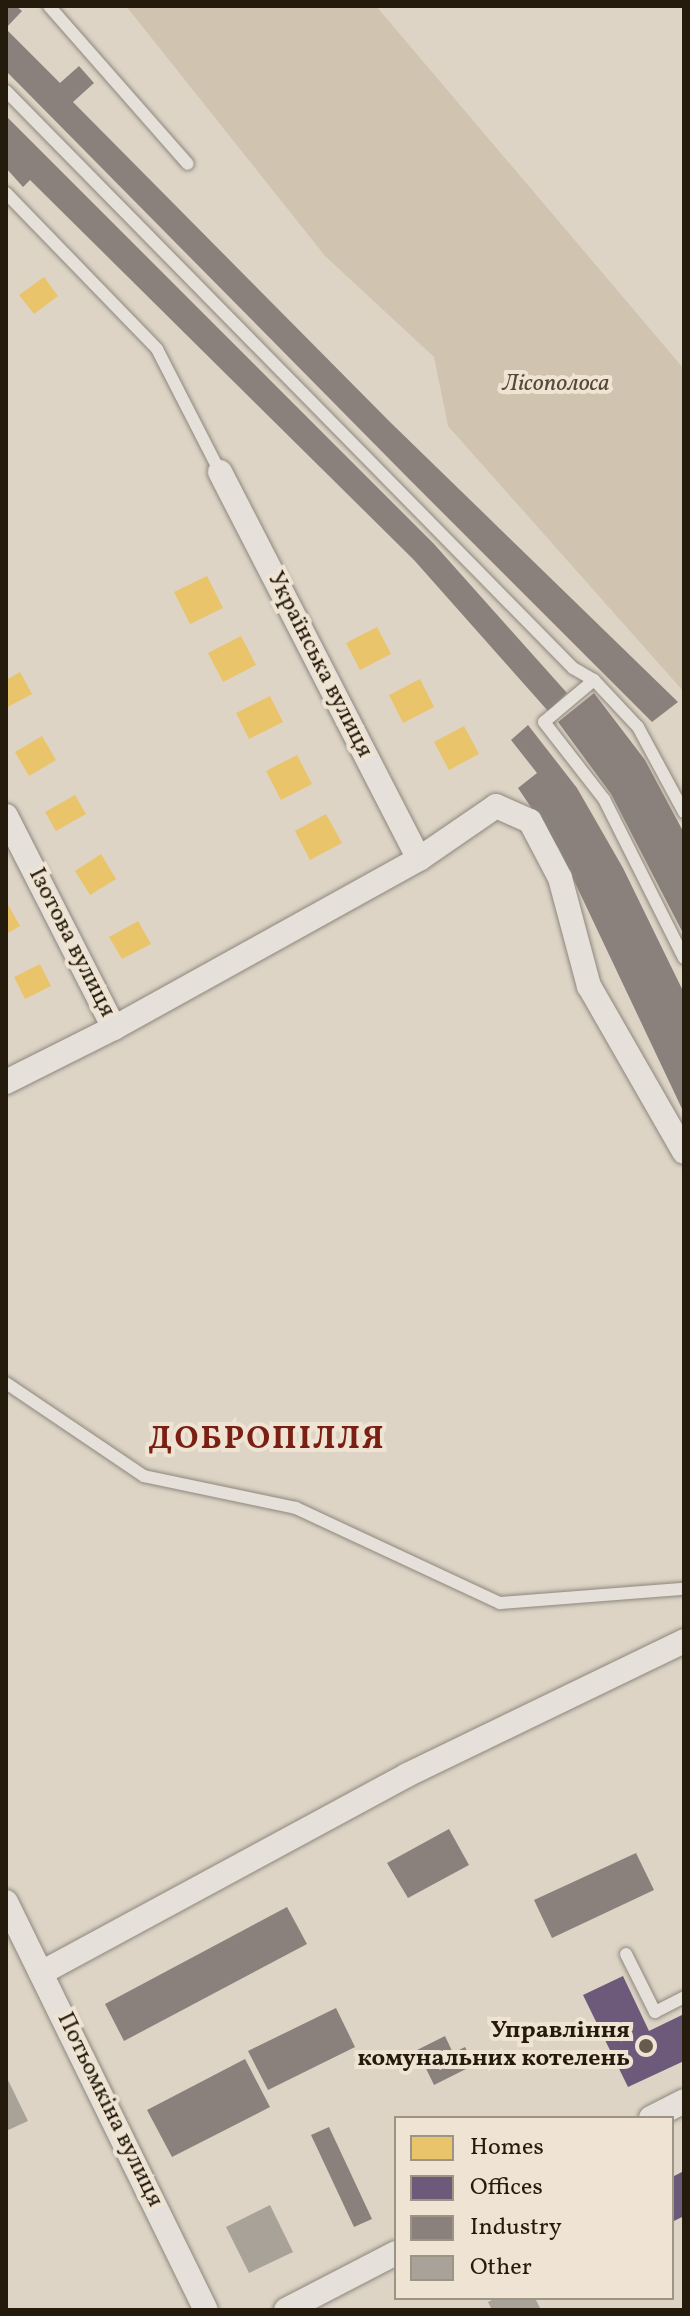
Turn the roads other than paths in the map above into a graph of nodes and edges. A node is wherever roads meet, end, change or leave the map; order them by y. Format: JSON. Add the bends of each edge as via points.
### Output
{"nodes":[{"id":1,"x":49,"y":6,"type":"edge"},
{"id":2,"x":6,"y":91,"type":"edge"},
{"id":3,"x":188,"y":164,"type":"dead end"},
{"id":4,"x":6,"y":193,"type":"edge"},
{"id":5,"x":220,"y":472,"type":"joint"},
{"id":6,"x":594,"y":680,"type":"junction"},
{"id":7,"x":684,"y":812,"type":"edge"},
{"id":8,"x":6,"y":816,"type":"edge"},
{"id":9,"x":419,"y":859,"type":"junction"},
{"id":10,"x":684,"y":958,"type":"edge"},
{"id":11,"x":114,"y":1028,"type":"junction"},
{"id":12,"x":6,"y":1082,"type":"edge"},
{"id":13,"x":684,"y":1152,"type":"edge"},
{"id":14,"x":6,"y":1383,"type":"edge"},
{"id":15,"x":684,"y":1589,"type":"edge"},
{"id":16,"x":684,"y":1641,"type":"edge"},
{"id":17,"x":7,"y":1911,"type":"edge"},
{"id":18,"x":626,"y":1954,"type":"dead end"},
{"id":19,"x":41,"y":1973,"type":"junction"},
{"id":20,"x":684,"y":1997,"type":"edge"},
{"id":21,"x":684,"y":2101,"type":"edge"},
{"id":22,"x":655,"y":2116,"type":"edge"},
{"id":23,"x":394,"y":2254,"type":"edge"},
{"id":24,"x":206,"y":2310,"type":"edge"},
{"id":25,"x":286,"y":2310,"type":"edge"}],
"edges":[{"from":1,"to":3,"type":"lane"},
{"from":2,"to":6,"type":"lane","via":[[573,668]]},
{"from":4,"to":5,"type":"lane","via":[[157,349]]},
{"from":5,"to":9,"type":"street","name":"Українська вулиця"},
{"from":6,"to":7,"type":"lane","via":[[638,727]]},
{"from":6,"to":10,"type":"lane","via":[[544,722],[604,799]]},
{"from":8,"to":11,"type":"street","name":"Ізотова вулиця"},
{"from":9,"to":11,"type":"street"},
{"from":9,"to":13,"type":"street","via":[[496,806],[530,821],[560,878],[589,986]]},
{"from":11,"to":12,"type":"street"},
{"from":14,"to":15,"type":"lane","via":[[144,1476],[296,1508],[500,1603]]},
{"from":16,"to":19,"type":"street","via":[[407,1775]]},
{"from":17,"to":19,"type":"street","name":"Потьомкіна вулиця"},
{"from":18,"to":20,"type":"lane","via":[[655,2012]]},
{"from":19,"to":24,"type":"street","name":"Потьомкіна вулиця"},
{"from":21,"to":22,"type":"street"},
{"from":23,"to":25,"type":"street"}]}
